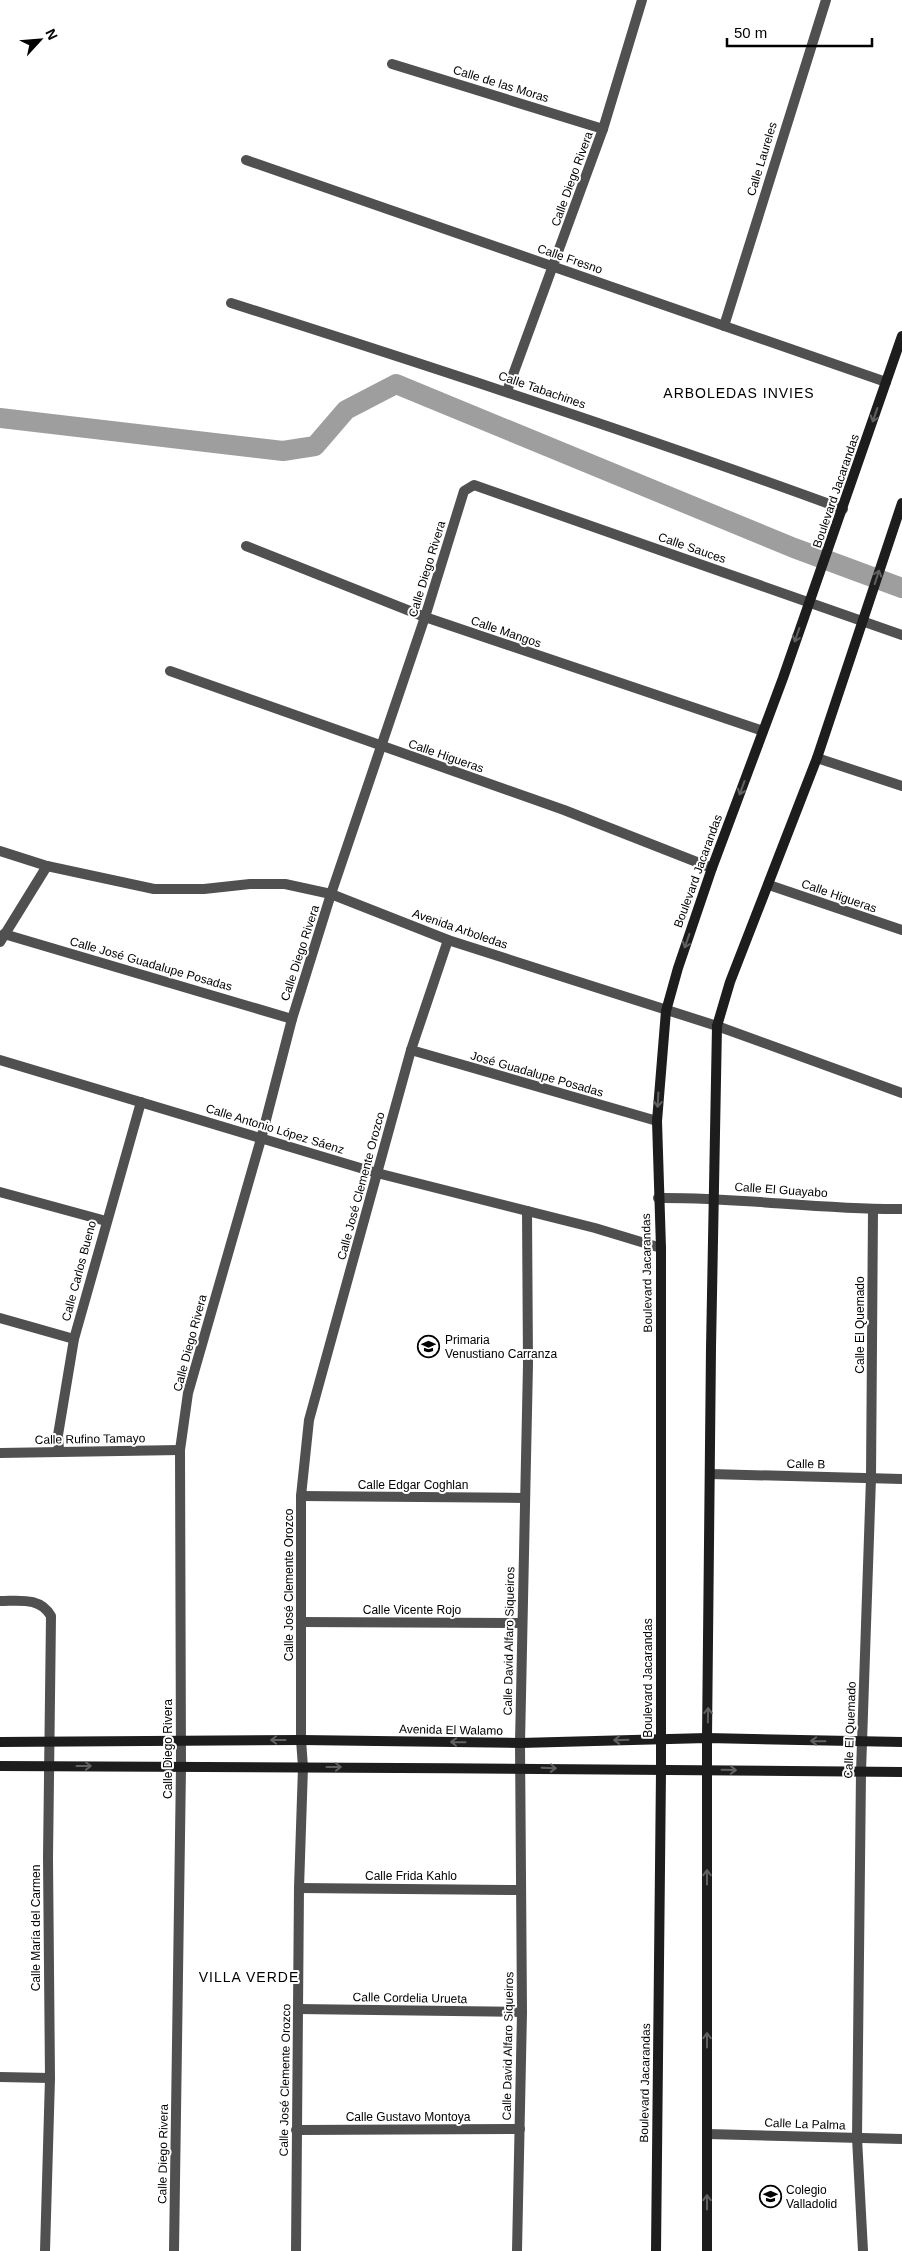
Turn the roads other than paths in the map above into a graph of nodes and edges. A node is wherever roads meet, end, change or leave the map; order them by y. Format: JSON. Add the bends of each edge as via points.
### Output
{"nodes":[{"id":1,"x":642,"y":0,"type":"edge"},
{"id":2,"x":826,"y":0,"type":"edge"},
{"id":3,"x":392,"y":64,"type":"dead end"},
{"id":4,"x":603,"y":129,"type":"junction"},
{"id":5,"x":246,"y":160,"type":"dead end"},
{"id":6,"x":554,"y":267,"type":"junction"},
{"id":7,"x":231,"y":303,"type":"dead end"},
{"id":8,"x":724,"y":326,"type":"junction"},
{"id":9,"x":902,"y":336,"type":"edge"},
{"id":10,"x":886,"y":382,"type":"junction"},
{"id":11,"x":507,"y":391,"type":"junction"},
{"id":12,"x":474,"y":485,"type":"joint"},
{"id":13,"x":902,"y":503,"type":"edge"},
{"id":14,"x":843,"y":509,"type":"junction"},
{"id":15,"x":898,"y":530,"type":"edge"},
{"id":16,"x":246,"y":546,"type":"dead end"},
{"id":17,"x":808,"y":602,"type":"junction"},
{"id":18,"x":426,"y":618,"type":"junction"},
{"id":19,"x":862,"y":621,"type":"junction"},
{"id":20,"x":902,"y":635,"type":"edge"},
{"id":21,"x":170,"y":671,"type":"dead end"},
{"id":22,"x":763,"y":731,"type":"junction"},
{"id":23,"x":381,"y":747,"type":"junction"},
{"id":24,"x":817,"y":758,"type":"junction"},
{"id":25,"x":902,"y":786,"type":"edge"},
{"id":26,"x":0,"y":851,"type":"edge"},
{"id":27,"x":47,"y":866,"type":"junction"},
{"id":28,"x":712,"y":868,"type":"junction"},
{"id":29,"x":769,"y":885,"type":"junction"},
{"id":30,"x":331,"y":894,"type":"junction"},
{"id":31,"x":902,"y":930,"type":"edge"},
{"id":32,"x":2,"y":938,"type":"edge"},
{"id":33,"x":448,"y":940,"type":"junction"},
{"id":34,"x":666,"y":1011,"type":"junction"},
{"id":35,"x":292,"y":1019,"type":"junction"},
{"id":36,"x":717,"y":1026,"type":"junction"},
{"id":37,"x":411,"y":1050,"type":"junction"},
{"id":38,"x":0,"y":1060,"type":"edge"},
{"id":39,"x":902,"y":1093,"type":"edge"},
{"id":40,"x":141,"y":1102,"type":"junction"},
{"id":41,"x":657,"y":1121,"type":"junction"},
{"id":42,"x":261,"y":1139,"type":"junction"},
{"id":43,"x":377,"y":1173,"type":"junction"},
{"id":44,"x":0,"y":1192,"type":"edge"},
{"id":45,"x":658,"y":1198,"type":"junction"},
{"id":46,"x":714,"y":1198,"type":"junction"},
{"id":47,"x":902,"y":1209,"type":"edge"},
{"id":48,"x":873,"y":1210,"type":"junction"},
{"id":49,"x":527,"y":1211,"type":"junction"},
{"id":50,"x":106,"y":1221,"type":"junction"},
{"id":51,"x":661,"y":1248,"type":"junction"},
{"id":52,"x":0,"y":1318,"type":"edge"},
{"id":53,"x":74,"y":1338,"type":"junction"},
{"id":54,"x":59,"y":1450,"type":"junction"},
{"id":55,"x":180,"y":1450,"type":"junction"},
{"id":56,"x":0,"y":1453,"type":"edge"},
{"id":57,"x":710,"y":1474,"type":"junction"},
{"id":58,"x":871,"y":1478,"type":"junction"},
{"id":59,"x":902,"y":1478,"type":"edge"},
{"id":60,"x":302,"y":1496,"type":"junction"},
{"id":61,"x":525,"y":1498,"type":"junction"},
{"id":62,"x":0,"y":1601,"type":"edge"},
{"id":63,"x":301,"y":1622,"type":"junction"},
{"id":64,"x":522,"y":1623,"type":"junction"},
{"id":65,"x":661,"y":1738,"type":"junction"},
{"id":66,"x":708,"y":1738,"type":"junction"},
{"id":67,"x":181,"y":1740,"type":"junction"},
{"id":68,"x":301,"y":1740,"type":"junction"},
{"id":69,"x":0,"y":1742,"type":"edge"},
{"id":70,"x":50,"y":1742,"type":"junction"},
{"id":71,"x":863,"y":1742,"type":"junction"},
{"id":72,"x":902,"y":1742,"type":"edge"},
{"id":73,"x":520,"y":1743,"type":"junction"},
{"id":74,"x":0,"y":1766,"type":"edge"},
{"id":75,"x":50,"y":1766,"type":"junction"},
{"id":76,"x":303,"y":1766,"type":"junction"},
{"id":77,"x":181,"y":1767,"type":"junction"},
{"id":78,"x":520,"y":1767,"type":"junction"},
{"id":79,"x":708,"y":1770,"type":"junction"},
{"id":80,"x":661,"y":1771,"type":"junction"},
{"id":81,"x":861,"y":1772,"type":"junction"},
{"id":82,"x":902,"y":1772,"type":"edge"},
{"id":83,"x":299,"y":1888,"type":"junction"},
{"id":84,"x":522,"y":1890,"type":"junction"},
{"id":85,"x":298,"y":2009,"type":"junction"},
{"id":86,"x":522,"y":2012,"type":"junction"},
{"id":87,"x":0,"y":2076,"type":"edge"},
{"id":88,"x":50,"y":2078,"type":"junction"},
{"id":89,"x":520,"y":2129,"type":"junction"},
{"id":90,"x":296,"y":2130,"type":"junction"},
{"id":91,"x":707,"y":2134,"type":"junction"},
{"id":92,"x":857,"y":2138,"type":"junction"},
{"id":93,"x":902,"y":2139,"type":"edge"},
{"id":94,"x":45,"y":2251,"type":"edge"},
{"id":95,"x":174,"y":2251,"type":"edge"},
{"id":96,"x":296,"y":2251,"type":"edge"},
{"id":97,"x":518,"y":2251,"type":"edge"},
{"id":98,"x":656,"y":2251,"type":"edge"},
{"id":99,"x":707,"y":2251,"type":"edge"},
{"id":100,"x":863,"y":2251,"type":"edge"}],
"edges":[{"from":1,"to":4,"type":"street","name":"Calle Diego Rivera"},
{"from":2,"to":8,"type":"street","name":"Calle Laureles"},
{"from":3,"to":4,"type":"street","name":"Calle de las Moras"},
{"from":4,"to":6,"type":"street","name":"Calle Diego Rivera"},
{"from":5,"to":6,"type":"street","name":"Calle Fresno"},
{"from":6,"to":8,"type":"street","name":"Calle Fresno"},
{"from":6,"to":11,"type":"street","name":"Calle Diego Rivera"},
{"from":7,"to":11,"type":"street","name":"Calle Tabachines"},
{"from":8,"to":10,"type":"street","name":"Calle Fresno"},
{"from":9,"to":10,"type":"main road","name":"Boulevard Jacarandas"},
{"from":10,"to":14,"type":"main road","name":"Boulevard Jacarandas","one_way":true},
{"from":11,"to":14,"type":"street","name":"Calle Tabachines"},
{"from":12,"to":17,"type":"street","name":"Calle Sauces"},
{"from":12,"to":18,"type":"street","name":"Calle Diego Rivera","via":[[464,490]]},
{"from":13,"to":15,"type":"main road"},
{"from":14,"to":17,"type":"main road","name":"Boulevard Jacarandas"},
{"from":19,"to":15,"type":"main road","one_way":true,"via":[[882,560]]},
{"from":16,"to":18,"type":"street","name":"Calle Mangos"},
{"from":17,"to":19,"type":"street","name":"Calle Sauces"},
{"from":17,"to":22,"type":"main road","name":"Boulevard Jacarandas","one_way":true},
{"from":18,"to":22,"type":"street","name":"Calle Mangos"},
{"from":18,"to":23,"type":"street","name":"Calle Diego Rivera"},
{"from":19,"to":20,"type":"street","name":"Calle Sauces"},
{"from":19,"to":24,"type":"main road"},
{"from":21,"to":23,"type":"street","name":"Calle Higueras"},
{"from":22,"to":28,"type":"main road","name":"Boulevard Jacarandas","one_way":true},
{"from":23,"to":28,"type":"street","name":"Calle Higueras","via":[[564,810]]},
{"from":23,"to":30,"type":"street","name":"Calle Diego Rivera"},
{"from":24,"to":25,"type":"street"},
{"from":24,"to":29,"type":"main road"},
{"from":26,"to":27,"type":"street","name":"Avenida Arboledas"},
{"from":27,"to":30,"type":"street","name":"Avenida Arboledas","via":[[154,889],[285,884]]},
{"from":27,"to":32,"type":"street"},
{"from":28,"to":34,"type":"main road","name":"Boulevard Jacarandas","one_way":true},
{"from":29,"to":31,"type":"street","name":"Calle Higueras"},
{"from":29,"to":36,"type":"main road","via":[[730,982]]},
{"from":30,"to":33,"type":"street","name":"Avenida Arboledas"},
{"from":30,"to":35,"type":"street","name":"Calle Diego Rivera"},
{"from":32,"to":35,"type":"street","name":"Calle José Guadalupe Posadas"},
{"from":33,"to":34,"type":"street","name":"Avenida Arboledas"},
{"from":33,"to":37,"type":"street","name":"Calle José Clemente Orozco"},
{"from":34,"to":36,"type":"street","name":"Avenida Arboledas"},
{"from":34,"to":41,"type":"main road","name":"Boulevard Jacarandas","one_way":true},
{"from":35,"to":42,"type":"street","name":"Calle Diego Rivera"},
{"from":36,"to":39,"type":"street","name":"Avenida Arboledas"},
{"from":36,"to":46,"type":"main road"},
{"from":37,"to":41,"type":"street","name":"José Guadalupe Posadas"},
{"from":37,"to":43,"type":"street","name":"Calle José Clemente Orozco"},
{"from":38,"to":40,"type":"street","name":"Calle Antonio López Sáenz"},
{"from":40,"to":42,"type":"street","name":"Calle Antonio López Sáenz"},
{"from":40,"to":50,"type":"street","name":"Calle Carlos Bueno"},
{"from":41,"to":45,"type":"main road","name":"Boulevard Jacarandas"},
{"from":42,"to":43,"type":"street","name":"Calle Antonio López Sáenz"},
{"from":42,"to":55,"type":"street","name":"Calle Diego Rivera","via":[[188,1393]]},
{"from":43,"to":49,"type":"street","name":"Calle Antonio López Sáenz"},
{"from":43,"to":60,"type":"street","name":"Calle José Clemente Orozco","via":[[309,1420]]},
{"from":44,"to":50,"type":"street"},
{"from":45,"to":46,"type":"street","name":"Calle El Guayabo"},
{"from":45,"to":51,"type":"main road","name":"Boulevard Jacarandas"},
{"from":46,"to":48,"type":"street","name":"Calle El Guayabo"},
{"from":46,"to":57,"type":"main road"},
{"from":47,"to":48,"type":"street","name":"Calle El Guayabo"},
{"from":48,"to":58,"type":"street","name":"Calle El Quemado"},
{"from":49,"to":51,"type":"street","name":"Calle Antonio López Sáenz"},
{"from":49,"to":61,"type":"street","name":"Calle David Alfaro Siqueiros"},
{"from":50,"to":53,"type":"street","name":"Calle Carlos Bueno"},
{"from":51,"to":65,"type":"main road","name":"Boulevard Jacarandas"},
{"from":52,"to":53,"type":"street"},
{"from":53,"to":54,"type":"street","name":"Calle Carlos Bueno","via":[[58,1435]]},
{"from":54,"to":55,"type":"street","name":"Calle Rufino Tamayo"},
{"from":54,"to":56,"type":"street","name":"Calle Rufino Tamayo"},
{"from":55,"to":67,"type":"street","name":"Calle Diego Rivera"},
{"from":57,"to":58,"type":"street","name":"Calle B"},
{"from":66,"to":57,"type":"main road","one_way":true},
{"from":58,"to":59,"type":"street","name":"Calle B"},
{"from":58,"to":71,"type":"street","name":"Calle El Quemado"},
{"from":60,"to":61,"type":"street","name":"Calle Edgar Coghlan"},
{"from":60,"to":63,"type":"street","name":"Calle José Clemente Orozco"},
{"from":61,"to":64,"type":"street","name":"Calle David Alfaro Siqueiros"},
{"from":62,"to":70,"type":"street","name":"Calle María del Carmen","via":[[34,1602],[45,1606],[51,1616]]},
{"from":63,"to":64,"type":"street","name":"Calle Vicente Rojo"},
{"from":63,"to":68,"type":"street","name":"Calle José Clemente Orozco"},
{"from":64,"to":73,"type":"street","name":"Calle David Alfaro Siqueiros"},
{"from":65,"to":66,"type":"main road","name":"Avenida El Walamo"},
{"from":65,"to":73,"type":"main road","name":"Avenida El Walamo","one_way":true},
{"from":65,"to":80,"type":"main road","name":"Boulevard Jacarandas"},
{"from":71,"to":66,"type":"main road","name":"Avenida El Walamo","one_way":true},
{"from":66,"to":79,"type":"main road"},
{"from":68,"to":67,"type":"main road","name":"Avenida El Walamo","one_way":true},
{"from":67,"to":70,"type":"main road","name":"Avenida El Walamo"},
{"from":67,"to":77,"type":"street","name":"Calle Diego Rivera"},
{"from":73,"to":68,"type":"main road","name":"Avenida El Walamo","one_way":true},
{"from":68,"to":76,"type":"street","name":"Calle José Clemente Orozco"},
{"from":69,"to":70,"type":"main road","name":"Avenida El Walamo"},
{"from":70,"to":75,"type":"street","name":"Calle María del Carmen"},
{"from":71,"to":72,"type":"main road","name":"Avenida El Walamo"},
{"from":71,"to":81,"type":"street","name":"Calle El Quemado"},
{"from":73,"to":78,"type":"street","name":"Calle David Alfaro Siqueiros"},
{"from":74,"to":75,"type":"main road"},
{"from":75,"to":77,"type":"main road","one_way":true},
{"from":75,"to":88,"type":"street","name":"Calle María del Carmen"},
{"from":76,"to":77,"type":"main road"},
{"from":76,"to":78,"type":"main road","one_way":true},
{"from":76,"to":83,"type":"street","name":"Calle José Clemente Orozco"},
{"from":77,"to":95,"type":"street","name":"Calle Diego Rivera"},
{"from":78,"to":80,"type":"main road","one_way":true},
{"from":78,"to":84,"type":"street","name":"Calle David Alfaro Siqueiros"},
{"from":79,"to":80,"type":"main road"},
{"from":79,"to":81,"type":"main road","one_way":true},
{"from":91,"to":79,"type":"main road","one_way":true},
{"from":80,"to":98,"type":"main road","name":"Boulevard Jacarandas"},
{"from":81,"to":82,"type":"main road"},
{"from":81,"to":92,"type":"street","name":"Calle El Quemado"},
{"from":83,"to":84,"type":"street","name":"Calle Frida Kahlo"},
{"from":83,"to":85,"type":"street","name":"Calle José Clemente Orozco"},
{"from":84,"to":86,"type":"street","name":"Calle David Alfaro Siqueiros"},
{"from":85,"to":86,"type":"street","name":"Calle Cordelia Urueta"},
{"from":85,"to":90,"type":"street","name":"Calle José Clemente Orozco"},
{"from":86,"to":89,"type":"street","name":"Calle David Alfaro Siqueiros"},
{"from":87,"to":88,"type":"street"},
{"from":88,"to":94,"type":"street","name":"Calle María del Carmen"},
{"from":89,"to":90,"type":"street","name":"Calle Gustavo Montoya"},
{"from":89,"to":97,"type":"street","name":"Calle David Alfaro Siqueiros"},
{"from":90,"to":96,"type":"street","name":"Calle José Clemente Orozco"},
{"from":91,"to":92,"type":"street","name":"Calle La Palma"},
{"from":99,"to":91,"type":"main road","one_way":true},
{"from":92,"to":93,"type":"street","name":"Calle La Palma"},
{"from":92,"to":100,"type":"street","name":"Calle El Quemado"}]}
